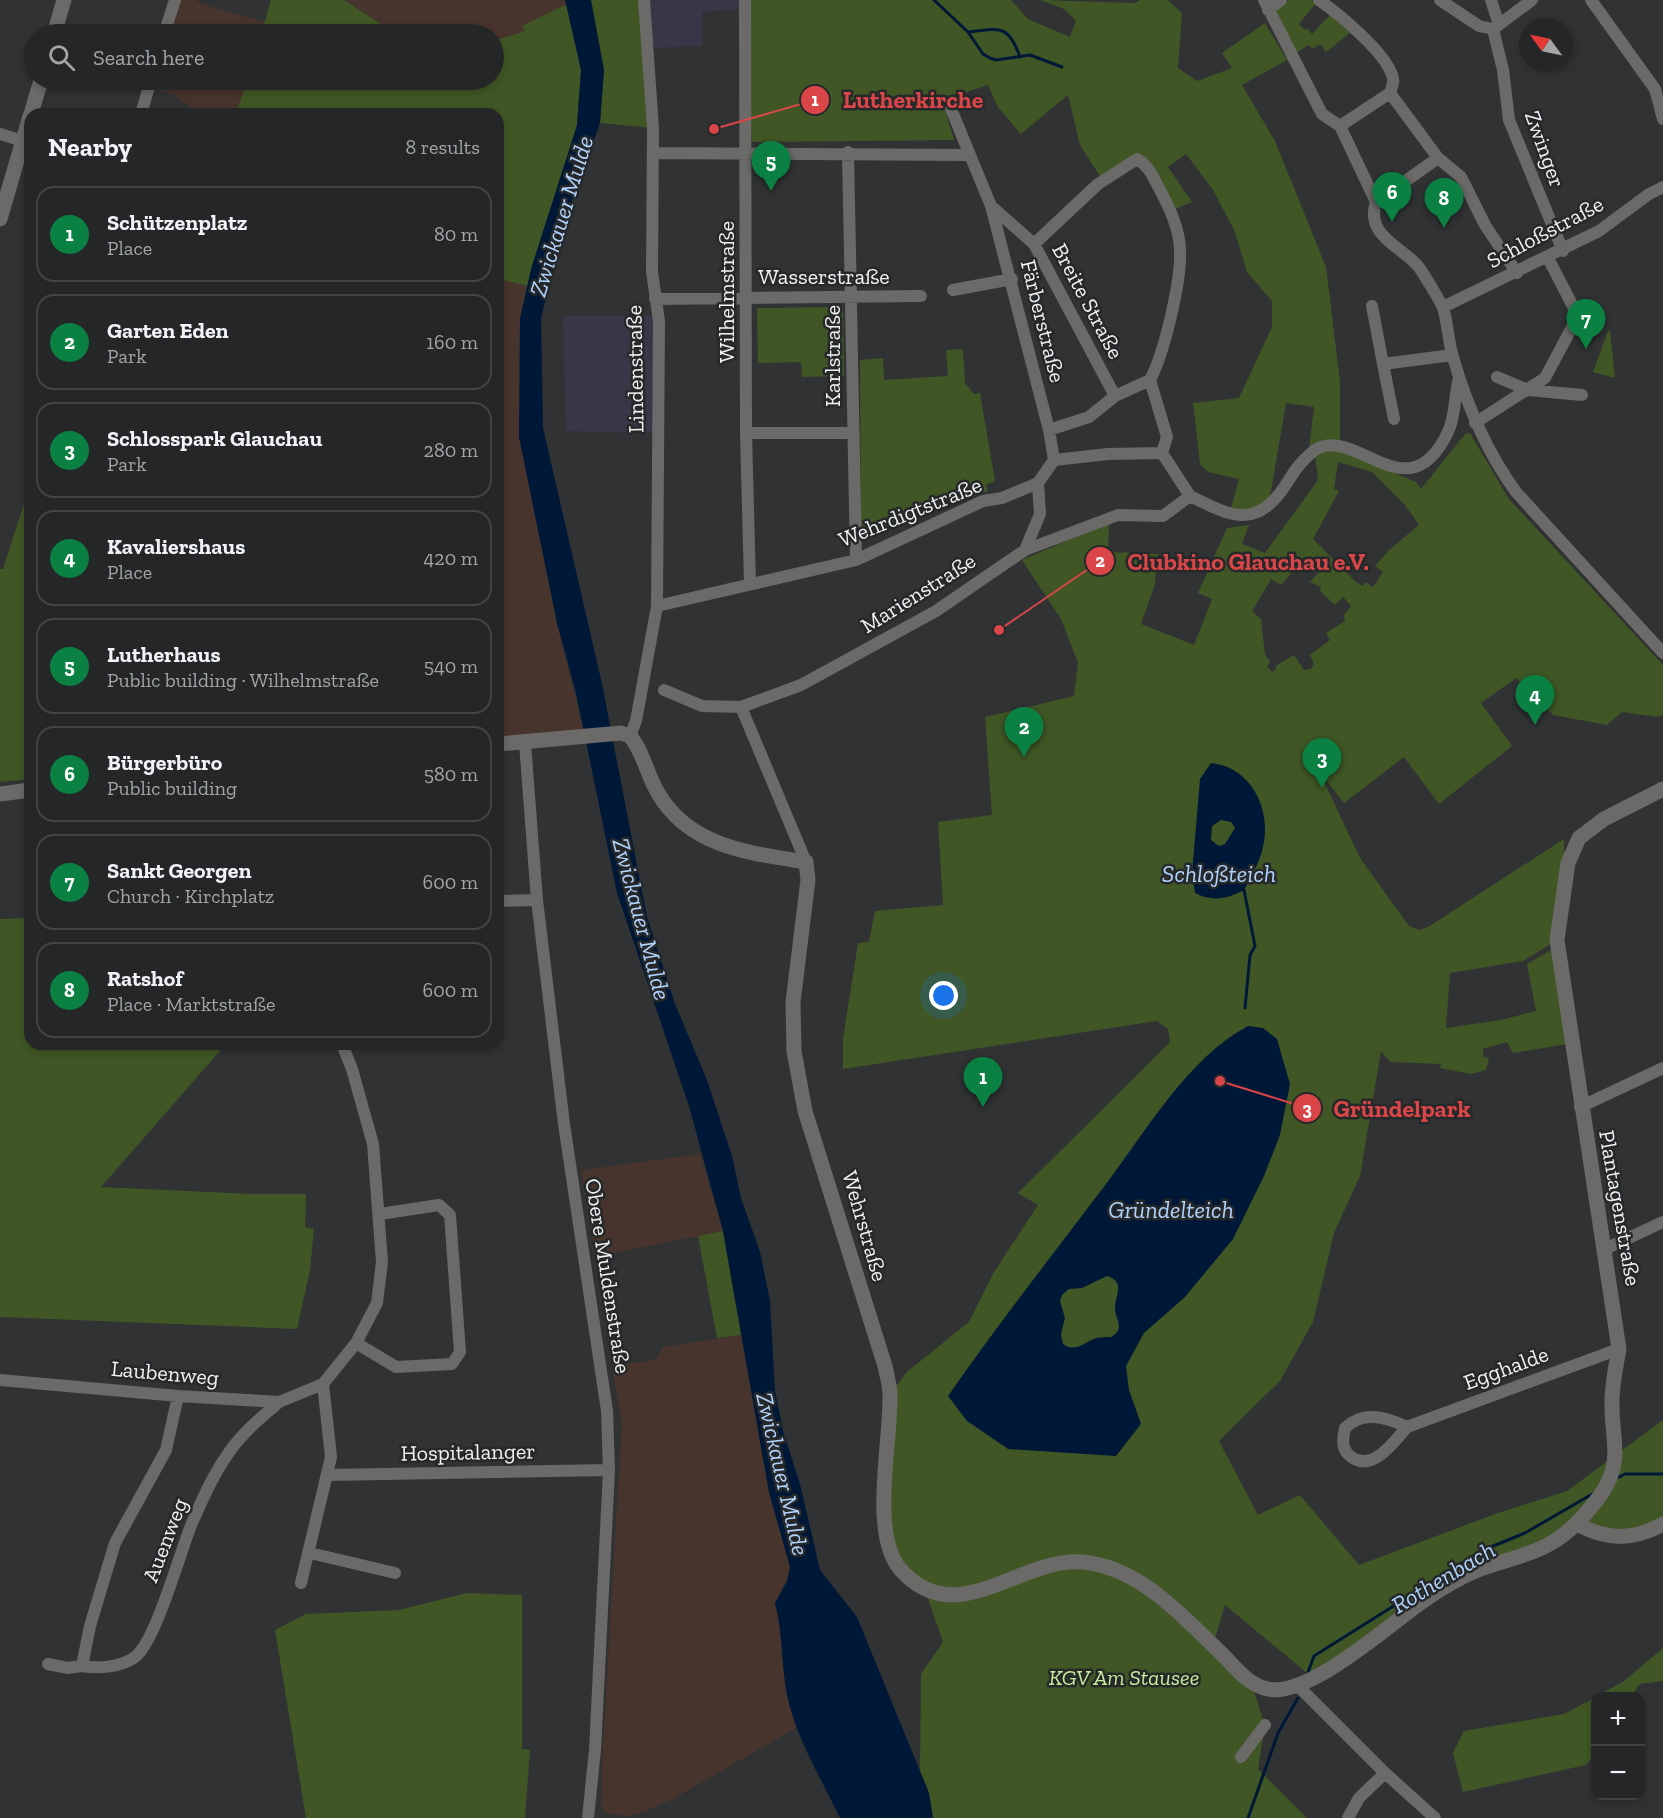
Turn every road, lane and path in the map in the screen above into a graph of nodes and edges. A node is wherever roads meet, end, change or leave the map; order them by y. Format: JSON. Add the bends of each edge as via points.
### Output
{"nodes":[{"id":1,"x":64,"y":0,"type":"edge"},
{"id":2,"x":174,"y":0,"type":"edge"},
{"id":3,"x":644,"y":0,"type":"edge"},
{"id":4,"x":745,"y":0,"type":"edge"},
{"id":5,"x":1281,"y":0,"type":"edge"},
{"id":6,"x":1319,"y":0,"type":"edge"},
{"id":7,"x":1440,"y":0,"type":"edge"},
{"id":8,"x":1491,"y":0,"type":"edge"},
{"id":9,"x":1532,"y":0,"type":"edge"},
{"id":10,"x":1591,"y":0,"type":"edge"},
{"id":11,"x":1266,"y":5,"type":"edge"},
{"id":12,"x":60,"y":24,"type":"edge"},
{"id":13,"x":167,"y":24,"type":"edge"},
{"id":14,"x":1496,"y":27,"type":"junction"},
{"id":15,"x":1659,"y":84,"type":"edge"},
{"id":16,"x":38,"y":90,"type":"edge"},
{"id":17,"x":145,"y":90,"type":"edge"},
{"id":18,"x":1390,"y":93,"type":"junction"},
{"id":19,"x":949,"y":104,"type":"dead end"},
{"id":20,"x":32,"y":108,"type":"edge"},
{"id":21,"x":142,"y":108,"type":"edge"},
{"id":22,"x":1663,"y":119,"type":"edge"},
{"id":23,"x":1340,"y":126,"type":"junction"},
{"id":24,"x":0,"y":134,"type":"edge"},
{"id":25,"x":24,"y":141,"type":"edge"},
{"id":26,"x":24,"y":148,"type":"edge"},
{"id":27,"x":848,"y":152,"type":"junction"},
{"id":28,"x":654,"y":153,"type":"junction"},
{"id":29,"x":746,"y":153,"type":"junction"},
{"id":30,"x":968,"y":155,"type":"junction"},
{"id":31,"x":1438,"y":158,"type":"junction"},
{"id":32,"x":1663,"y":187,"type":"edge"},
{"id":33,"x":1376,"y":202,"type":"junction"},
{"id":34,"x":991,"y":206,"type":"junction"},
{"id":35,"x":0,"y":219,"type":"edge"},
{"id":36,"x":1034,"y":244,"type":"junction"},
{"id":37,"x":1563,"y":251,"type":"junction"},
{"id":38,"x":1549,"y":261,"type":"junction"},
{"id":39,"x":1517,"y":273,"type":"junction"},
{"id":40,"x":1012,"y":279,"type":"junction"},
{"id":41,"x":953,"y":290,"type":"dead end"},
{"id":42,"x":921,"y":296,"type":"dead end"},
{"id":43,"x":747,"y":297,"type":"junction"},
{"id":44,"x":853,"y":297,"type":"junction"},
{"id":45,"x":655,"y":299,"type":"junction"},
{"id":46,"x":1372,"y":306,"type":"dead end"},
{"id":47,"x":1443,"y":307,"type":"junction"},
{"id":48,"x":1452,"y":356,"type":"junction"},
{"id":49,"x":1383,"y":364,"type":"junction"},
{"id":50,"x":1459,"y":377,"type":"junction"},
{"id":51,"x":1497,"y":377,"type":"dead end"},
{"id":52,"x":1150,"y":380,"type":"junction"},
{"id":53,"x":1528,"y":390,"type":"junction"},
{"id":54,"x":1582,"y":395,"type":"dead end"},
{"id":55,"x":1115,"y":396,"type":"junction"},
{"id":56,"x":1394,"y":419,"type":"dead end"},
{"id":57,"x":1475,"y":423,"type":"junction"},
{"id":58,"x":1049,"y":430,"type":"junction"},
{"id":59,"x":746,"y":433,"type":"junction"},
{"id":60,"x":854,"y":434,"type":"junction"},
{"id":61,"x":1162,"y":453,"type":"junction"},
{"id":62,"x":1054,"y":460,"type":"junction"},
{"id":63,"x":1038,"y":483,"type":"junction"},
{"id":64,"x":1190,"y":496,"type":"junction"},
{"id":65,"x":1025,"y":550,"type":"junction"},
{"id":66,"x":856,"y":560,"type":"junction"},
{"id":67,"x":750,"y":584,"type":"junction"},
{"id":68,"x":657,"y":606,"type":"junction"},
{"id":69,"x":1663,"y":653,"type":"edge"},
{"id":70,"x":664,"y":690,"type":"dead end"},
{"id":71,"x":741,"y":708,"type":"junction"},
{"id":72,"x":625,"y":734,"type":"junction"},
{"id":73,"x":525,"y":743,"type":"junction"},
{"id":74,"x":504,"y":744,"type":"edge"},
{"id":75,"x":1663,"y":789,"type":"edge"},
{"id":76,"x":24,"y":791,"type":"edge"},
{"id":77,"x":0,"y":794,"type":"edge"},
{"id":78,"x":806,"y":862,"type":"junction"},
{"id":79,"x":537,"y":900,"type":"junction"},
{"id":80,"x":504,"y":901,"type":"edge"},
{"id":81,"x":344,"y":1050,"type":"edge"},
{"id":82,"x":1663,"y":1068,"type":"edge"},
{"id":83,"x":1580,"y":1107,"type":"junction"},
{"id":84,"x":380,"y":1214,"type":"junction"},
{"id":85,"x":1663,"y":1222,"type":"edge"},
{"id":86,"x":1604,"y":1250,"type":"junction"},
{"id":87,"x":356,"y":1343,"type":"junction"},
{"id":88,"x":1619,"y":1349,"type":"junction"},
{"id":89,"x":0,"y":1380,"type":"edge"},
{"id":90,"x":323,"y":1384,"type":"junction"},
{"id":91,"x":178,"y":1396,"type":"junction"},
{"id":92,"x":279,"y":1402,"type":"junction"},
{"id":93,"x":1407,"y":1427,"type":"junction"},
{"id":94,"x":609,"y":1470,"type":"junction"},
{"id":95,"x":328,"y":1475,"type":"junction"},
{"id":96,"x":1577,"y":1524,"type":"junction"},
{"id":97,"x":1663,"y":1524,"type":"edge"},
{"id":98,"x":309,"y":1553,"type":"junction"},
{"id":99,"x":395,"y":1574,"type":"dead end"},
{"id":100,"x":301,"y":1583,"type":"dead end"},
{"id":101,"x":48,"y":1664,"type":"dead end"},
{"id":102,"x":82,"y":1666,"type":"junction"},
{"id":103,"x":1299,"y":1687,"type":"junction"},
{"id":104,"x":1265,"y":1725,"type":"dead end"},
{"id":105,"x":1241,"y":1757,"type":"dead end"},
{"id":106,"x":1385,"y":1773,"type":"junction"},
{"id":107,"x":588,"y":1818,"type":"edge"},
{"id":108,"x":1348,"y":1818,"type":"edge"},
{"id":109,"x":1435,"y":1818,"type":"edge"}],
"edges":[{"from":1,"to":12,"type":"street"},
{"from":2,"to":13,"type":"street"},
{"from":3,"to":28,"type":"street","name":"Lindenstraße"},
{"from":4,"to":29,"type":"street","name":"Wilhelmstraße"},
{"from":5,"to":11,"type":"street"},
{"from":6,"to":18,"type":"street","via":[[1341,14],[1392,74]]},
{"from":7,"to":14,"type":"street","via":[[1479,26]]},
{"from":8,"to":14,"type":"street","name":"Zwinger"},
{"from":9,"to":14,"type":"street"},
{"from":10,"to":15,"type":"street"},
{"from":11,"to":23,"type":"street","via":[[1322,114]]},
{"from":14,"to":37,"type":"street","name":"Zwinger","via":[[1509,120]]},
{"from":15,"to":22,"type":"street"},
{"from":16,"to":20,"type":"street"},
{"from":17,"to":21,"type":"street"},
{"from":18,"to":23,"type":"street"},
{"from":18,"to":31,"type":"street"},
{"from":19,"to":30,"type":"street","name":"Färberstraße"},
{"from":23,"to":33,"type":"street"},
{"from":24,"to":25,"type":"street"},
{"from":26,"to":35,"type":"street"},
{"from":27,"to":29,"type":"street"},
{"from":27,"to":30,"type":"street"},
{"from":27,"to":44,"type":"street","name":"Karlstraße"},
{"from":28,"to":29,"type":"street"},
{"from":28,"to":45,"type":"street","name":"Lindenstraße"},
{"from":29,"to":43,"type":"street","name":"Wilhelmstraße"},
{"from":30,"to":34,"type":"street","name":"Färberstraße"},
{"from":31,"to":33,"type":"street"},
{"from":31,"to":39,"type":"street","via":[[1461,177],[1485,225]]},
{"from":32,"to":37,"type":"street","name":"Schloßstraße"},
{"from":33,"to":47,"type":"street","via":[[1374,216],[1383,239],[1406,254],[1423,273]]},
{"from":34,"to":36,"type":"street","name":"Breite Straße"},
{"from":34,"to":40,"type":"street","name":"Färberstraße"},
{"from":36,"to":52,"type":"street","via":[[1098,184],[1137,159],[1146,165],[1173,214],[1180,249],[1175,290]]},
{"from":36,"to":55,"type":"street","name":"Breite Straße"},
{"from":37,"to":38,"type":"street","name":"Schloßstraße"},
{"from":38,"to":39,"type":"street","name":"Schloßstraße"},
{"from":38,"to":53,"type":"street","via":[[1578,316],[1545,378]]},
{"from":39,"to":47,"type":"street","name":"Schloßstraße"},
{"from":40,"to":41,"type":"street"},
{"from":40,"to":58,"type":"street","name":"Färberstraße"},
{"from":42,"to":44,"type":"street","name":"Wasserstraße"},
{"from":43,"to":44,"type":"street","name":"Wasserstraße"},
{"from":43,"to":45,"type":"street","name":"Wasserstraße"},
{"from":43,"to":59,"type":"street","name":"Wilhelmstraße"},
{"from":44,"to":60,"type":"street","name":"Karlstraße"},
{"from":45,"to":68,"type":"street","name":"Lindenstraße","via":[[659,321]]},
{"from":46,"to":49,"type":"street"},
{"from":47,"to":48,"type":"street"},
{"from":48,"to":49,"type":"street"},
{"from":48,"to":50,"type":"street"},
{"from":49,"to":56,"type":"street"},
{"from":50,"to":57,"type":"street"},
{"from":50,"to":64,"type":"street","via":[[1447,433],[1420,465],[1407,469],[1389,466],[1340,447],[1326,446],[1312,452],[1295,469],[1271,504],[1246,515],[1228,515]]},
{"from":51,"to":53,"type":"street"},
{"from":52,"to":55,"type":"street"},
{"from":52,"to":61,"type":"street","via":[[1167,437]]},
{"from":53,"to":54,"type":"street"},
{"from":53,"to":57,"type":"street"},
{"from":55,"to":58,"type":"street","via":[[1089,417]]},
{"from":57,"to":69,"type":"street","via":[[1497,466],[1516,492]]},
{"from":58,"to":62,"type":"street","name":"Färberstraße"},
{"from":59,"to":60,"type":"street"},
{"from":59,"to":67,"type":"street","name":"Wilhelmstraße"},
{"from":60,"to":66,"type":"street","name":"Karlstraße"},
{"from":61,"to":62,"type":"street"},
{"from":61,"to":64,"type":"street"},
{"from":62,"to":63,"type":"street"},
{"from":63,"to":65,"type":"street","via":[[1040,514]]},
{"from":63,"to":66,"type":"street","name":"Wehrdigtstraße","via":[[1002,498],[983,501]]},
{"from":64,"to":65,"type":"street","name":"Marienstraße","via":[[1163,516],[1118,515]]},
{"from":65,"to":71,"type":"street","name":"Marienstraße","via":[[936,611],[801,685]]},
{"from":66,"to":67,"type":"street","name":"Wehrdigtstraße"},
{"from":67,"to":68,"type":"street","name":"Wehrdigtstraße"},
{"from":68,"to":72,"type":"street","name":"Lindenstraße","via":[[636,721]]},
{"from":70,"to":71,"type":"street","name":"Marienstraße","via":[[702,706]]},
{"from":71,"to":78,"type":"street","name":"Wehrstraße"},
{"from":72,"to":73,"type":"street"},
{"from":72,"to":78,"type":"street","via":[[660,796],[695,832],[733,849]]},
{"from":73,"to":74,"type":"street"},
{"from":73,"to":79,"type":"street","name":"Obere Muldenstraße"},
{"from":75,"to":83,"type":"street","name":"Plantagenstraße","via":[[1587,829],[1574,845],[1557,940]]},
{"from":76,"to":77,"type":"street"},
{"from":78,"to":103,"type":"street","name":"Wehrstraße","via":[[808,880],[793,1002],[794,1052],[805,1111],[891,1392],[884,1528],[886,1542],[903,1572],[924,1587],[962,1595],[1053,1564],[1102,1565],[1144,1584],[1251,1683],[1271,1690]]},
{"from":79,"to":80,"type":"street"},
{"from":79,"to":94,"type":"street","name":"Obere Muldenstraße","via":[[564,1124],[607,1411]]},
{"from":81,"to":84,"type":"street","via":[[373,1144]]},
{"from":82,"to":83,"type":"street"},
{"from":83,"to":86,"type":"street","name":"Plantagenstraße"},
{"from":84,"to":87,"type":"street","via":[[382,1262],[377,1303]]},
{"from":84,"to":87,"type":"street","via":[[439,1204],[450,1215],[460,1352],[452,1364],[396,1367]]},
{"from":85,"to":86,"type":"street"},
{"from":86,"to":88,"type":"street","name":"Plantagenstraße"},
{"from":87,"to":90,"type":"street"},
{"from":88,"to":93,"type":"street","name":"Egghalde"},
{"from":88,"to":96,"type":"street","name":"Plantagenstraße","via":[[1612,1401],[1615,1469]]},
{"from":89,"to":91,"type":"street","name":"Laubenweg"},
{"from":90,"to":92,"type":"street","name":"Laubenweg"},
{"from":90,"to":95,"type":"street","via":[[331,1456]]},
{"from":91,"to":92,"type":"street","name":"Laubenweg"},
{"from":91,"to":102,"type":"street","name":"Auenweg","via":[[166,1450],[115,1544]]},
{"from":92,"to":102,"type":"street","name":"Auenweg","via":[[244,1434],[207,1491],[160,1614],[141,1650],[134,1658],[117,1664]]},
{"from":93,"to":93,"type":"street","name":"Egghalde","via":[[1375,1458],[1363,1462],[1345,1451],[1345,1428],[1359,1418],[1380,1417]]},
{"from":94,"to":95,"type":"street","name":"Hospitalanger"},
{"from":94,"to":107,"type":"street","name":"Obere Muldenstraße"},
{"from":95,"to":98,"type":"street"},
{"from":96,"to":97,"type":"street","via":[[1597,1535],[1635,1536]]},
{"from":96,"to":103,"type":"street","name":"Plantagenstraße","via":[[1544,1548],[1446,1585]]},
{"from":98,"to":99,"type":"street"},
{"from":98,"to":100,"type":"street"},
{"from":101,"to":102,"type":"street","name":"Auenweg"},
{"from":103,"to":106,"type":"street"},
{"from":104,"to":105,"type":"street"},
{"from":106,"to":108,"type":"street","via":[[1359,1798]]},
{"from":106,"to":109,"type":"street"}]}
